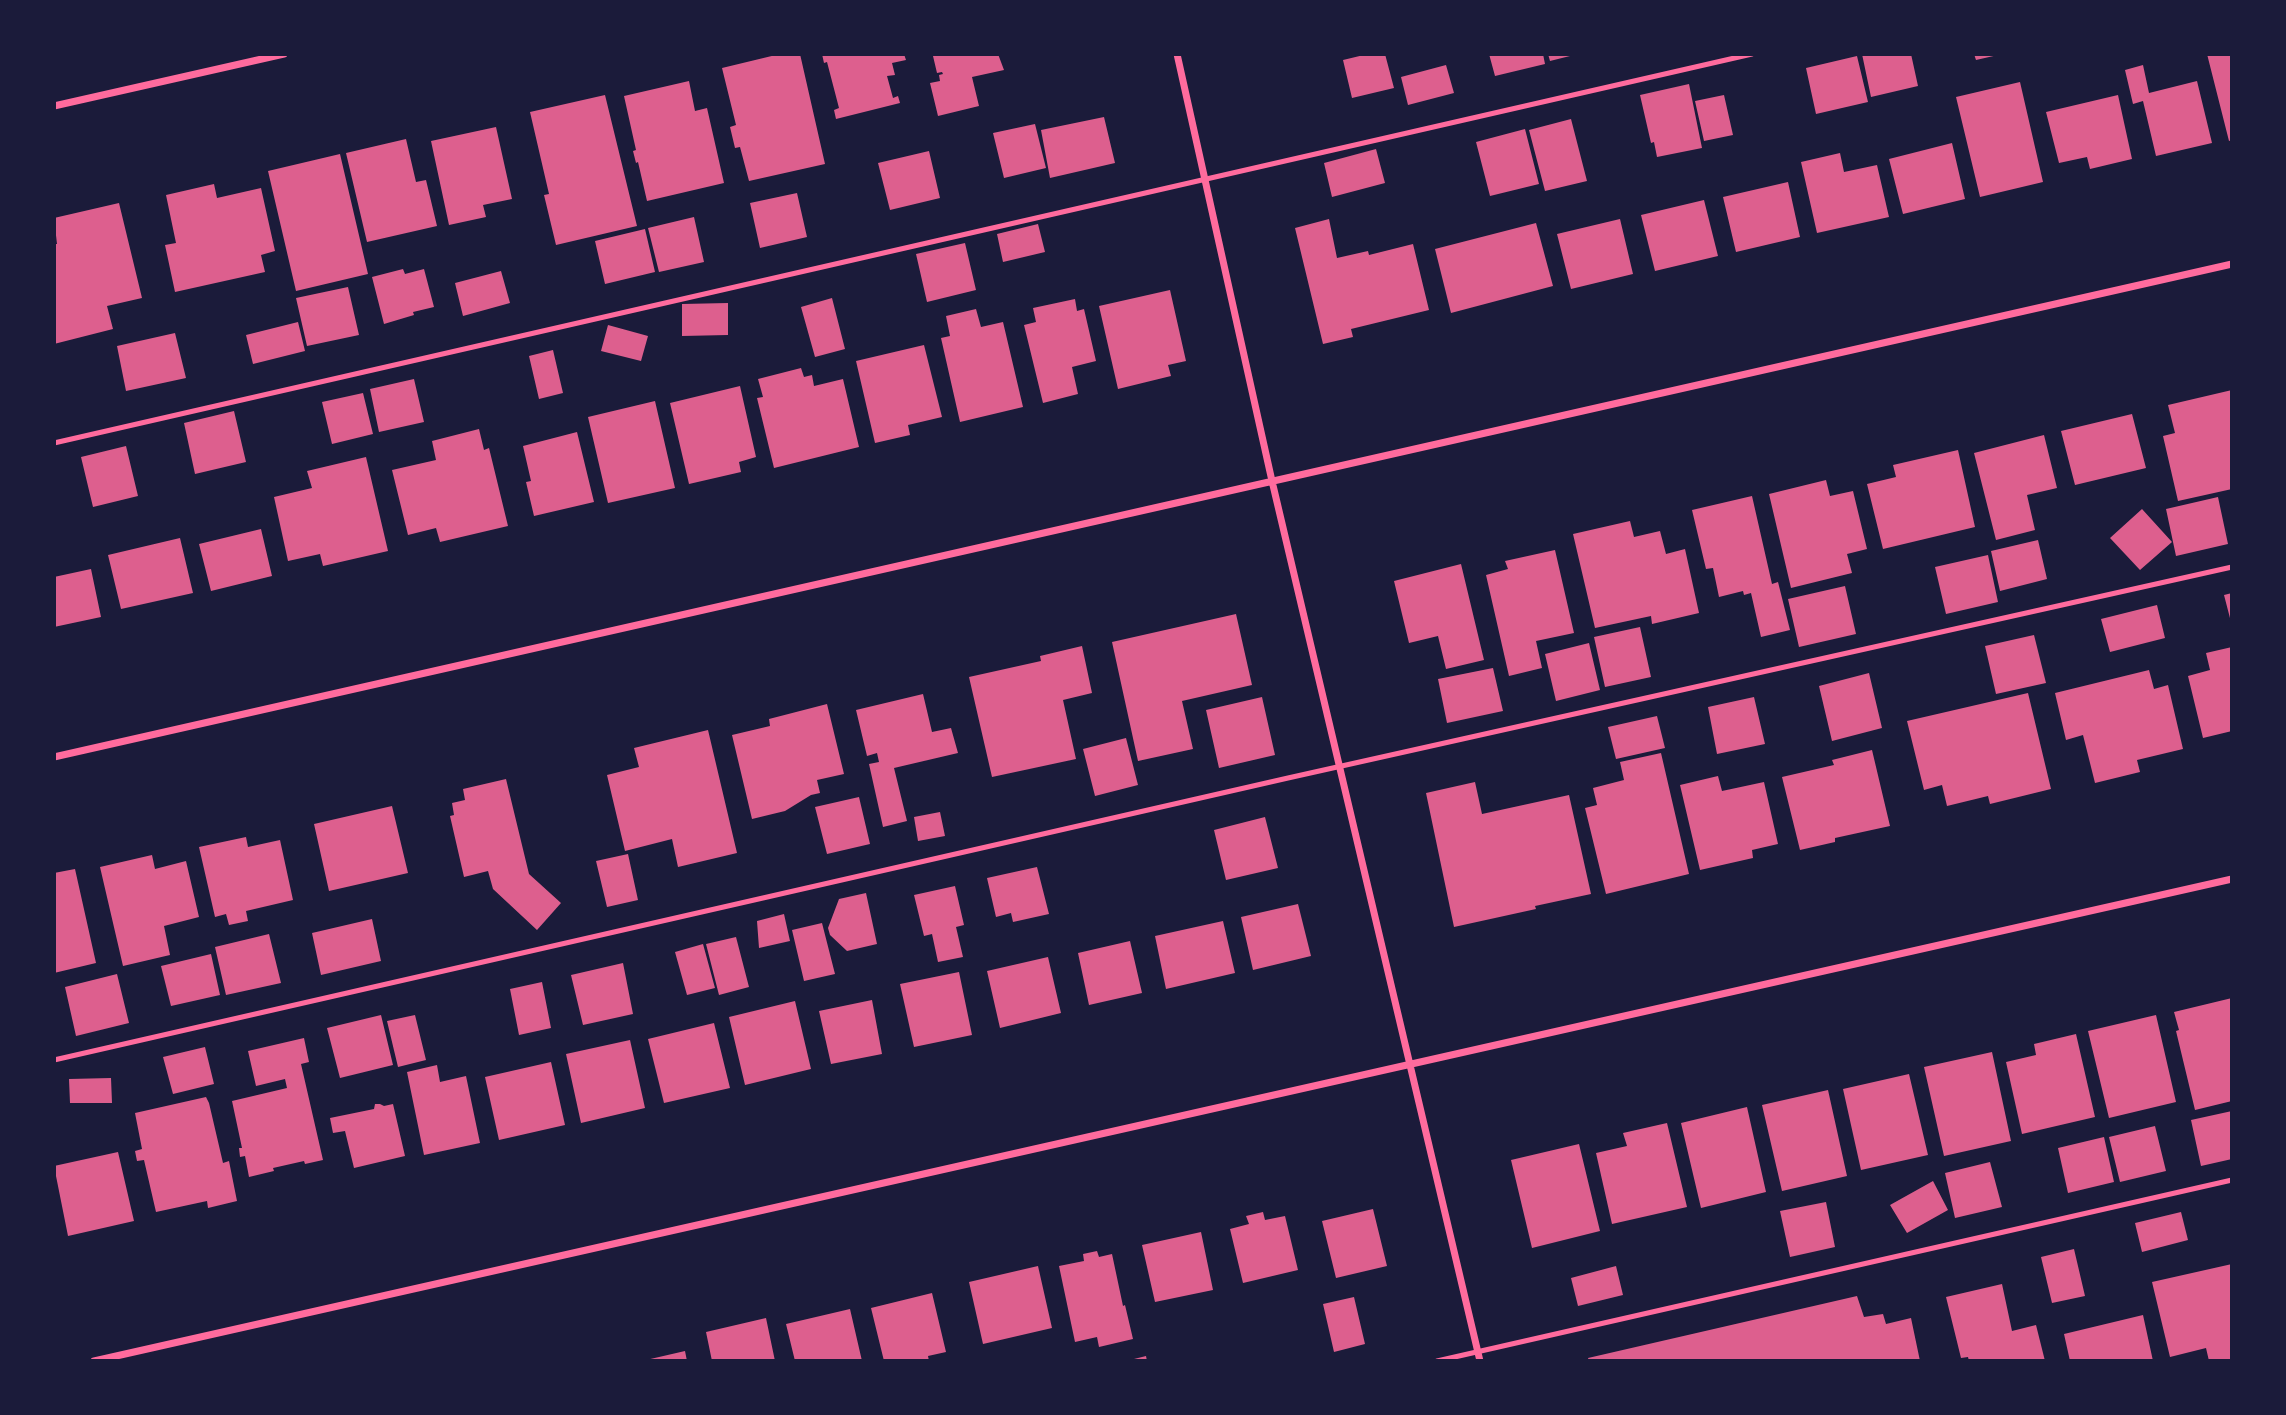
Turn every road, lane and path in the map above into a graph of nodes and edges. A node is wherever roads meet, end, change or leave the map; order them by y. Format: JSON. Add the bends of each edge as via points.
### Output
{"nodes":[{"id":1,"x":284,"y":54,"type":"edge"},
{"id":2,"x":1177,"y":54,"type":"edge"},
{"id":3,"x":1752,"y":54,"type":"edge"},
{"id":4,"x":54,"y":106,"type":"edge"},
{"id":5,"x":1205,"y":180,"type":"junction"},
{"id":6,"x":2232,"y":264,"type":"edge"},
{"id":7,"x":54,"y":443,"type":"edge"},
{"id":8,"x":1272,"y":481,"type":"junction"},
{"id":9,"x":2232,"y":568,"type":"edge"},
{"id":10,"x":54,"y":757,"type":"edge"},
{"id":11,"x":1340,"y":766,"type":"junction"},
{"id":12,"x":2232,"y":880,"type":"edge"},
{"id":13,"x":54,"y":1060,"type":"edge"},
{"id":14,"x":1411,"y":1065,"type":"junction"},
{"id":15,"x":2232,"y":1180,"type":"edge"},
{"id":16,"x":1478,"y":1352,"type":"junction"},
{"id":17,"x":94,"y":1361,"type":"edge"},
{"id":18,"x":1437,"y":1361,"type":"edge"},
{"id":19,"x":1480,"y":1361,"type":"edge"}],
"edges":[{"from":1,"to":4,"type":"street"},
{"from":2,"to":5,"type":"street"},
{"from":3,"to":5,"type":"lane"},
{"from":5,"to":7,"type":"lane"},
{"from":5,"to":8,"type":"street"},
{"from":6,"to":8,"type":"street"},
{"from":8,"to":10,"type":"street"},
{"from":8,"to":11,"type":"street"},
{"from":9,"to":11,"type":"lane"},
{"from":11,"to":13,"type":"lane"},
{"from":11,"to":14,"type":"street"},
{"from":12,"to":14,"type":"street"},
{"from":14,"to":16,"type":"street"},
{"from":14,"to":17,"type":"street"},
{"from":15,"to":16,"type":"lane"},
{"from":16,"to":18,"type":"lane"},
{"from":16,"to":19,"type":"street"}]}
